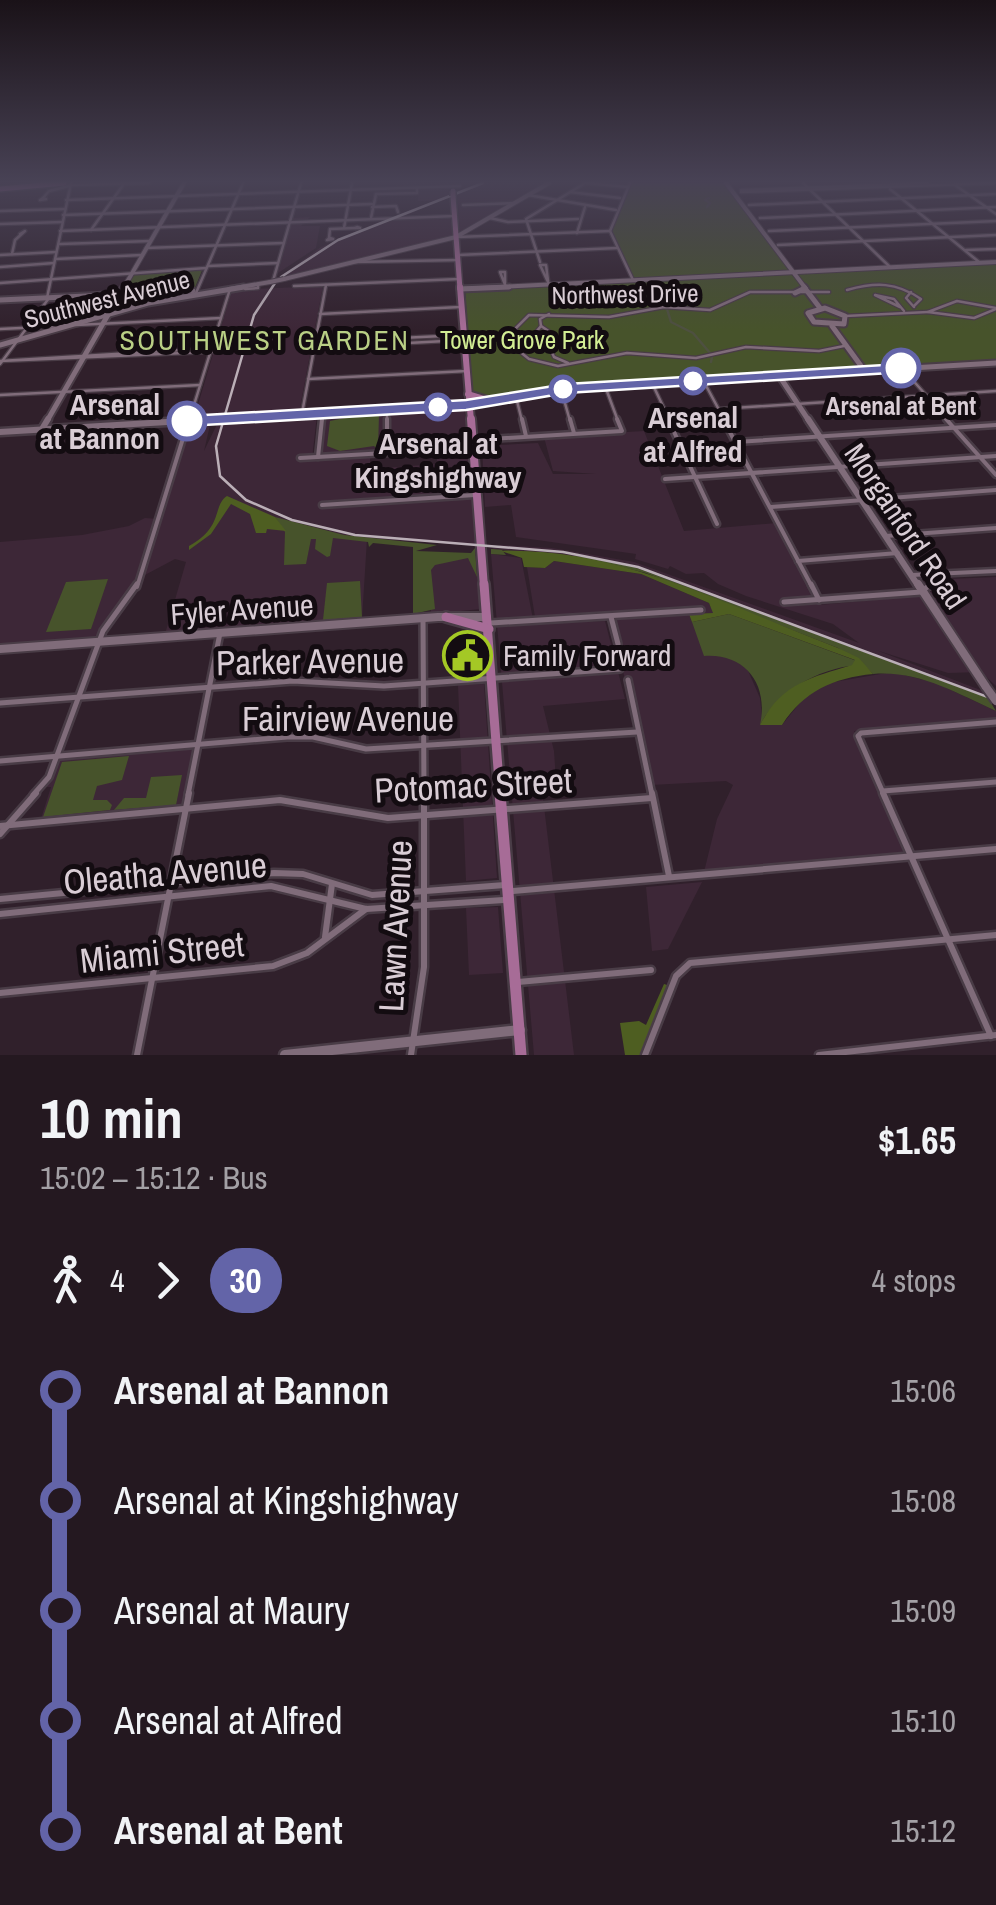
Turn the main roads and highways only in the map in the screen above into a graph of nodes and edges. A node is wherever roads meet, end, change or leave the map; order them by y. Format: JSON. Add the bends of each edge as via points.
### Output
{"nodes":[{"id":1,"x":457,"y":232,"type":"edge"},
{"id":2,"x":468,"y":394,"type":"junction"},
{"id":3,"x":491,"y":401,"type":"joint"},
{"id":4,"x":470,"y":404,"type":"junction"},
{"id":5,"x":446,"y":617,"type":"road end"},
{"id":6,"x":489,"y":623,"type":"junction"},
{"id":7,"x":521,"y":1055,"type":"edge"}],
"edges":[{"from":1,"to":2,"type":"main road"},
{"from":2,"to":3,"type":"main road"},
{"from":2,"to":4,"type":"main road"},
{"from":3,"to":4,"type":"main road"},
{"from":4,"to":6,"type":"main road"},
{"from":5,"to":6,"type":"main road"},
{"from":6,"to":7,"type":"main road"}]}
